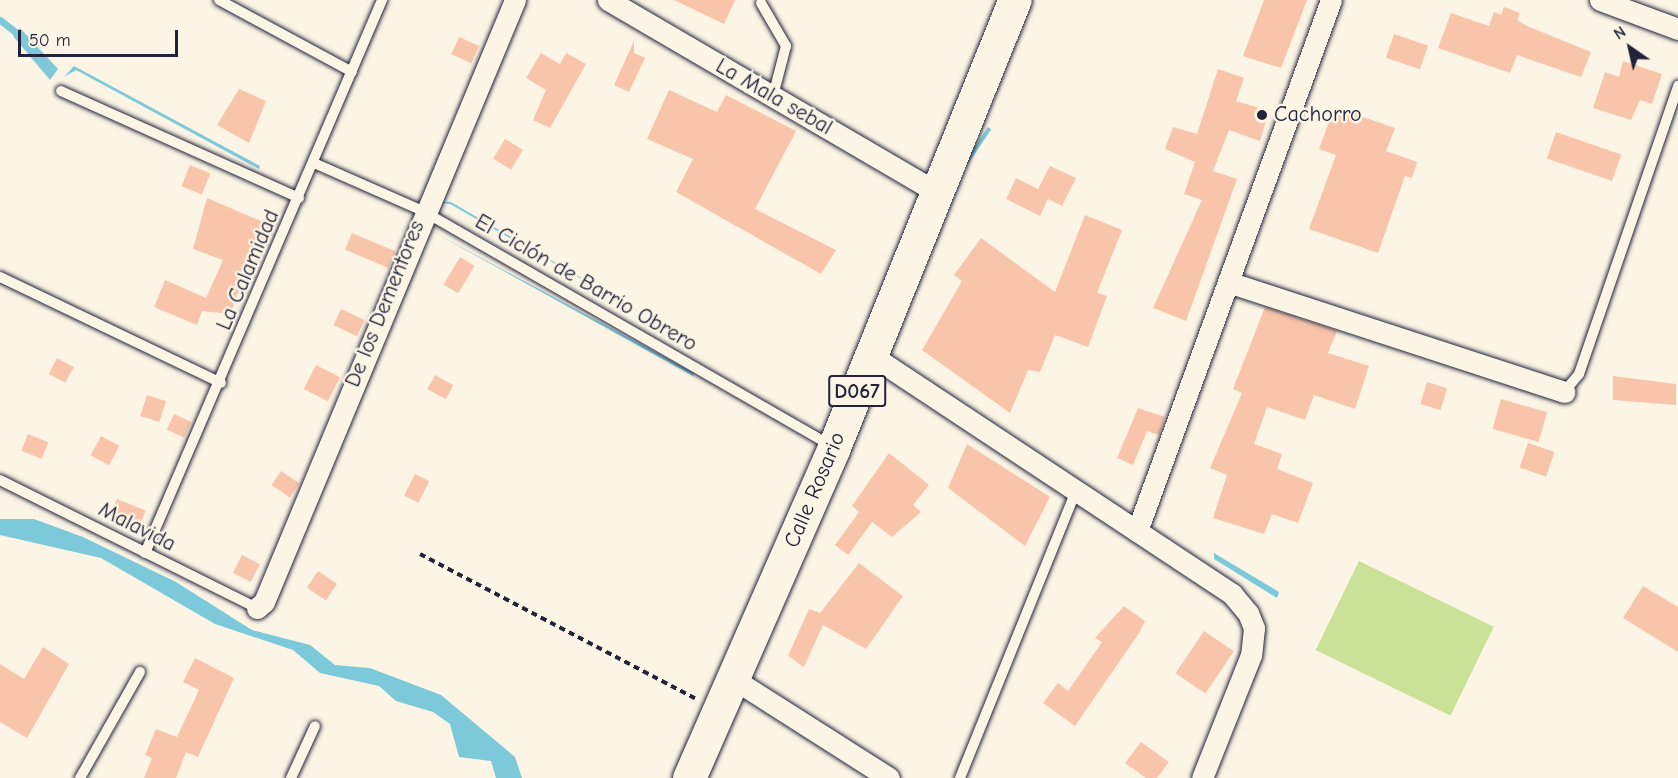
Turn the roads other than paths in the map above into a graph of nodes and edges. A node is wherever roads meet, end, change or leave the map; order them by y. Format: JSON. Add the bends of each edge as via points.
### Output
{"nodes":[{"id":1,"x":219,"y":0,"type":"edge"},
{"id":2,"x":382,"y":0,"type":"edge"},
{"id":3,"x":515,"y":0,"type":"edge"},
{"id":4,"x":608,"y":0,"type":"edge"},
{"id":5,"x":1015,"y":0,"type":"edge"},
{"id":6,"x":1331,"y":0,"type":"edge"},
{"id":7,"x":1600,"y":0,"type":"edge"},
{"id":8,"x":761,"y":3,"type":"dead end"},
{"id":9,"x":1678,"y":29,"type":"edge"},
{"id":10,"x":352,"y":72,"type":"junction"},
{"id":11,"x":1678,"y":86,"type":"edge"},
{"id":12,"x":61,"y":91,"type":"dead end"},
{"id":13,"x":773,"y":96,"type":"junction"},
{"id":14,"x":314,"y":163,"type":"junction"},
{"id":15,"x":940,"y":194,"type":"junction"},
{"id":16,"x":299,"y":198,"type":"junction"},
{"id":17,"x":423,"y":212,"type":"junction"},
{"id":18,"x":0,"y":277,"type":"edge"},
{"id":19,"x":1228,"y":282,"type":"junction"},
{"id":20,"x":871,"y":355,"type":"junction"},
{"id":21,"x":221,"y":383,"type":"junction"},
{"id":22,"x":1564,"y":392,"type":"joint"},
{"id":23,"x":834,"y":447,"type":"junction"},
{"id":24,"x":0,"y":480,"type":"edge"},
{"id":25,"x":1076,"y":491,"type":"junction"},
{"id":26,"x":1137,"y":531,"type":"junction"},
{"id":27,"x":145,"y":553,"type":"junction"},
{"id":28,"x":257,"y":608,"type":"joint"},
{"id":29,"x":140,"y":672,"type":"dead end"},
{"id":30,"x":732,"y":678,"type":"junction"},
{"id":31,"x":315,"y":726,"type":"dead end"},
{"id":32,"x":80,"y":778,"type":"edge"},
{"id":33,"x":291,"y":778,"type":"edge"},
{"id":34,"x":689,"y":778,"type":"edge"},
{"id":35,"x":889,"y":778,"type":"edge"},
{"id":36,"x":960,"y":778,"type":"edge"},
{"id":37,"x":1202,"y":778,"type":"edge"}],
"edges":[{"from":1,"to":10,"type":"lane"},
{"from":2,"to":10,"type":"lane","name":"La Calamidad"},
{"from":3,"to":17,"type":"street","name":"De los Dementores"},
{"from":4,"to":13,"type":"street","name":"La Mala sebal"},
{"from":5,"to":15,"type":"main road","name":"Calle Rosario","number":"D067"},
{"from":6,"to":19,"type":"street"},
{"from":7,"to":9,"type":"street"},
{"from":8,"to":13,"type":"lane","via":[[786,46]]},
{"from":10,"to":14,"type":"lane","name":"La Calamidad"},
{"from":11,"to":22,"type":"lane","via":[[1579,374]]},
{"from":12,"to":16,"type":"lane"},
{"from":13,"to":15,"type":"street","name":"La Mala sebal"},
{"from":14,"to":16,"type":"lane","name":"La Calamidad"},
{"from":14,"to":17,"type":"lane","name":"El Ciclón de Barrio Obrero"},
{"from":15,"to":20,"type":"main road","name":"Calle Rosario","number":"D067"},
{"from":16,"to":21,"type":"lane","name":"La Calamidad"},
{"from":17,"to":23,"type":"lane","name":"El Ciclón de Barrio Obrero"},
{"from":17,"to":28,"type":"street","name":"De los Dementores","via":[[264,602]]},
{"from":18,"to":21,"type":"lane"},
{"from":19,"to":22,"type":"street"},
{"from":19,"to":26,"type":"street"},
{"from":20,"to":23,"type":"main road","name":"Calle Rosario","number":"D067"},
{"from":20,"to":25,"type":"street"},
{"from":21,"to":27,"type":"lane","name":"La Calamidad"},
{"from":23,"to":30,"type":"main road","name":"Calle Rosario","number":"D067"},
{"from":24,"to":27,"type":"lane","name":"Malavida"},
{"from":25,"to":26,"type":"street"},
{"from":25,"to":36,"type":"lane"},
{"from":26,"to":37,"type":"street","via":[[1232,594],[1254,628],[1251,655]]},
{"from":27,"to":28,"type":"lane","name":"Malavida"},
{"from":29,"to":32,"type":"lane"},
{"from":30,"to":34,"type":"main road","name":"Calle Rosario","number":"D067"},
{"from":30,"to":35,"type":"street"},
{"from":31,"to":33,"type":"lane"}]}
